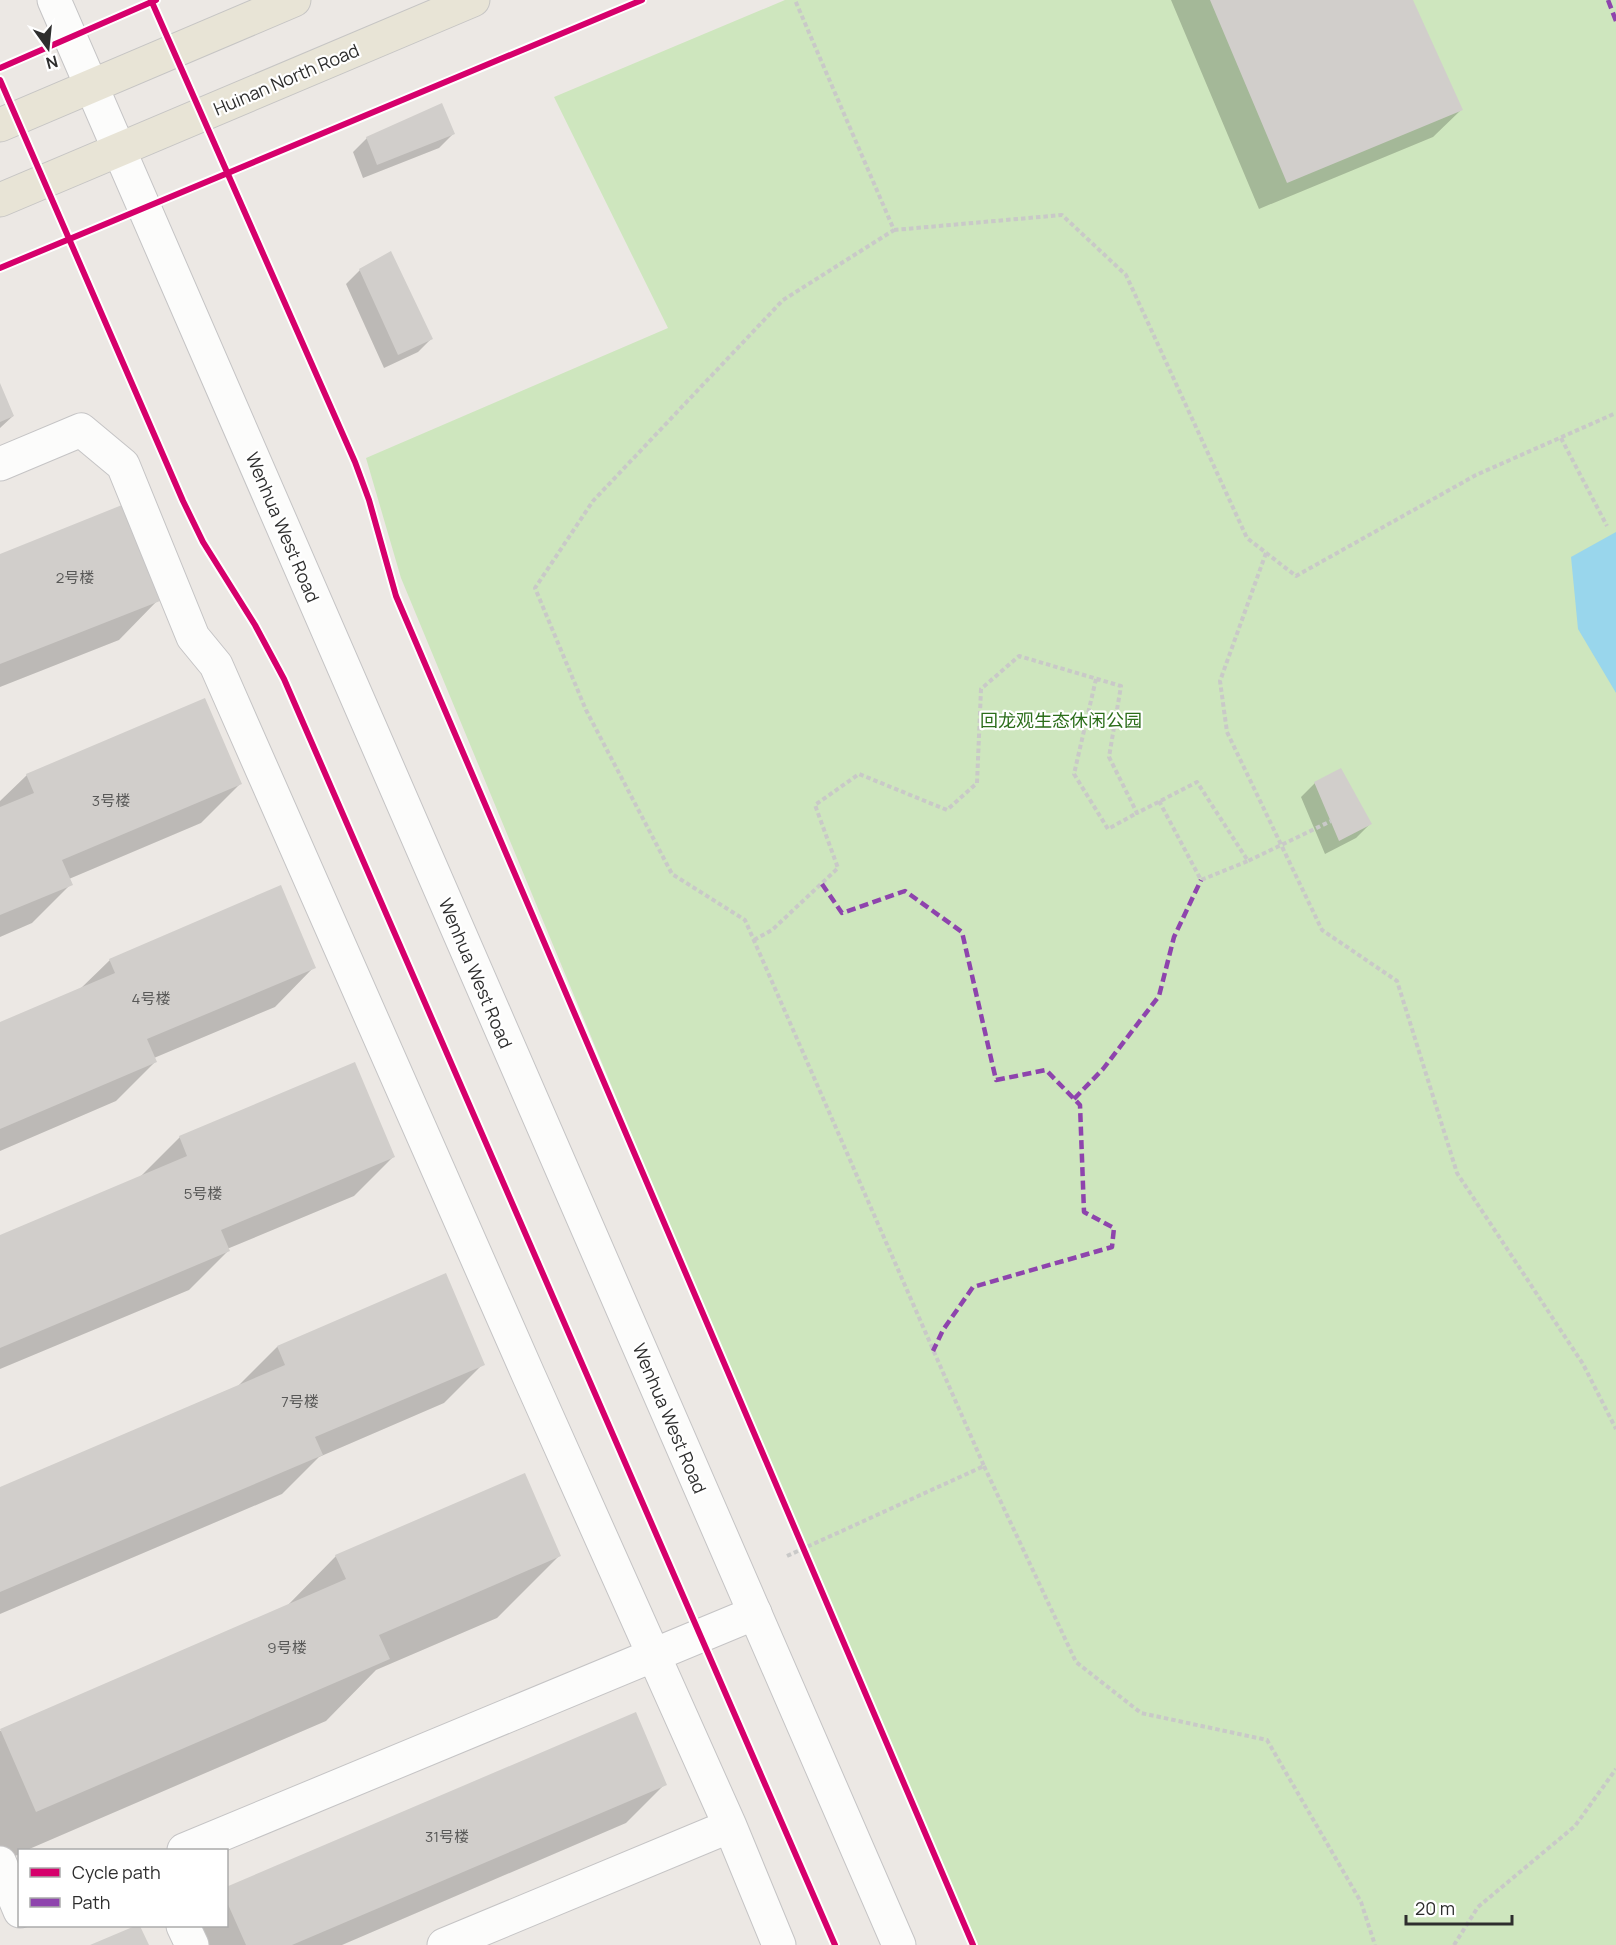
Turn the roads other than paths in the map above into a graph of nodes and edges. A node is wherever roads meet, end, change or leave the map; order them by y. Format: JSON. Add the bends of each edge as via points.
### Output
{"nodes":[{"id":1,"x":54,"y":0,"type":"edge"},
{"id":2,"x":294,"y":0,"type":"edge"},
{"id":3,"x":473,"y":0,"type":"edge"},
{"id":4,"x":92,"y":86,"type":"junction"},
{"id":5,"x":0,"y":125,"type":"edge"},
{"id":6,"x":120,"y":150,"type":"junction"},
{"id":7,"x":0,"y":200,"type":"edge"},
{"id":8,"x":0,"y":464,"type":"edge"},
{"id":9,"x":755,"y":1613,"type":"junction"},
{"id":10,"x":654,"y":1655,"type":"junction"},
{"id":11,"x":730,"y":1826,"type":"junction"},
{"id":12,"x":189,"y":1849,"type":"edge"},
{"id":13,"x":0,"y":1863,"type":"edge"},
{"id":14,"x":18,"y":1906,"type":"edge"},
{"id":15,"x":18,"y":1918,"type":"edge"},
{"id":16,"x":0,"y":1925,"type":"edge"},
{"id":17,"x":183,"y":1927,"type":"edge"},
{"id":18,"x":192,"y":1945,"type":"edge"},
{"id":19,"x":444,"y":1945,"type":"edge"},
{"id":20,"x":778,"y":1945,"type":"edge"},
{"id":21,"x":899,"y":1945,"type":"edge"}],
"edges":[{"from":1,"to":4,"type":"street","name":"Wenhua West Road"},
{"from":2,"to":4,"type":"main road"},
{"from":3,"to":6,"type":"main road","name":"Huinan North Road"},
{"from":4,"to":5,"type":"main road"},
{"from":4,"to":6,"type":"street","name":"Wenhua West Road"},
{"from":6,"to":7,"type":"main road","name":"Huinan North Road"},
{"from":6,"to":9,"type":"street","name":"Wenhua West Road"},
{"from":8,"to":10,"type":"street","via":[[81,430],[123,465],[193,637],[216,665]]},
{"from":9,"to":10,"type":"street"},
{"from":9,"to":21,"type":"street","name":"Wenhua West Road"},
{"from":10,"to":11,"type":"street"},
{"from":10,"to":12,"type":"street"},
{"from":11,"to":19,"type":"street"},
{"from":11,"to":20,"type":"street"},
{"from":13,"to":14,"type":"street"},
{"from":15,"to":16,"type":"street"},
{"from":17,"to":18,"type":"street"}]}
